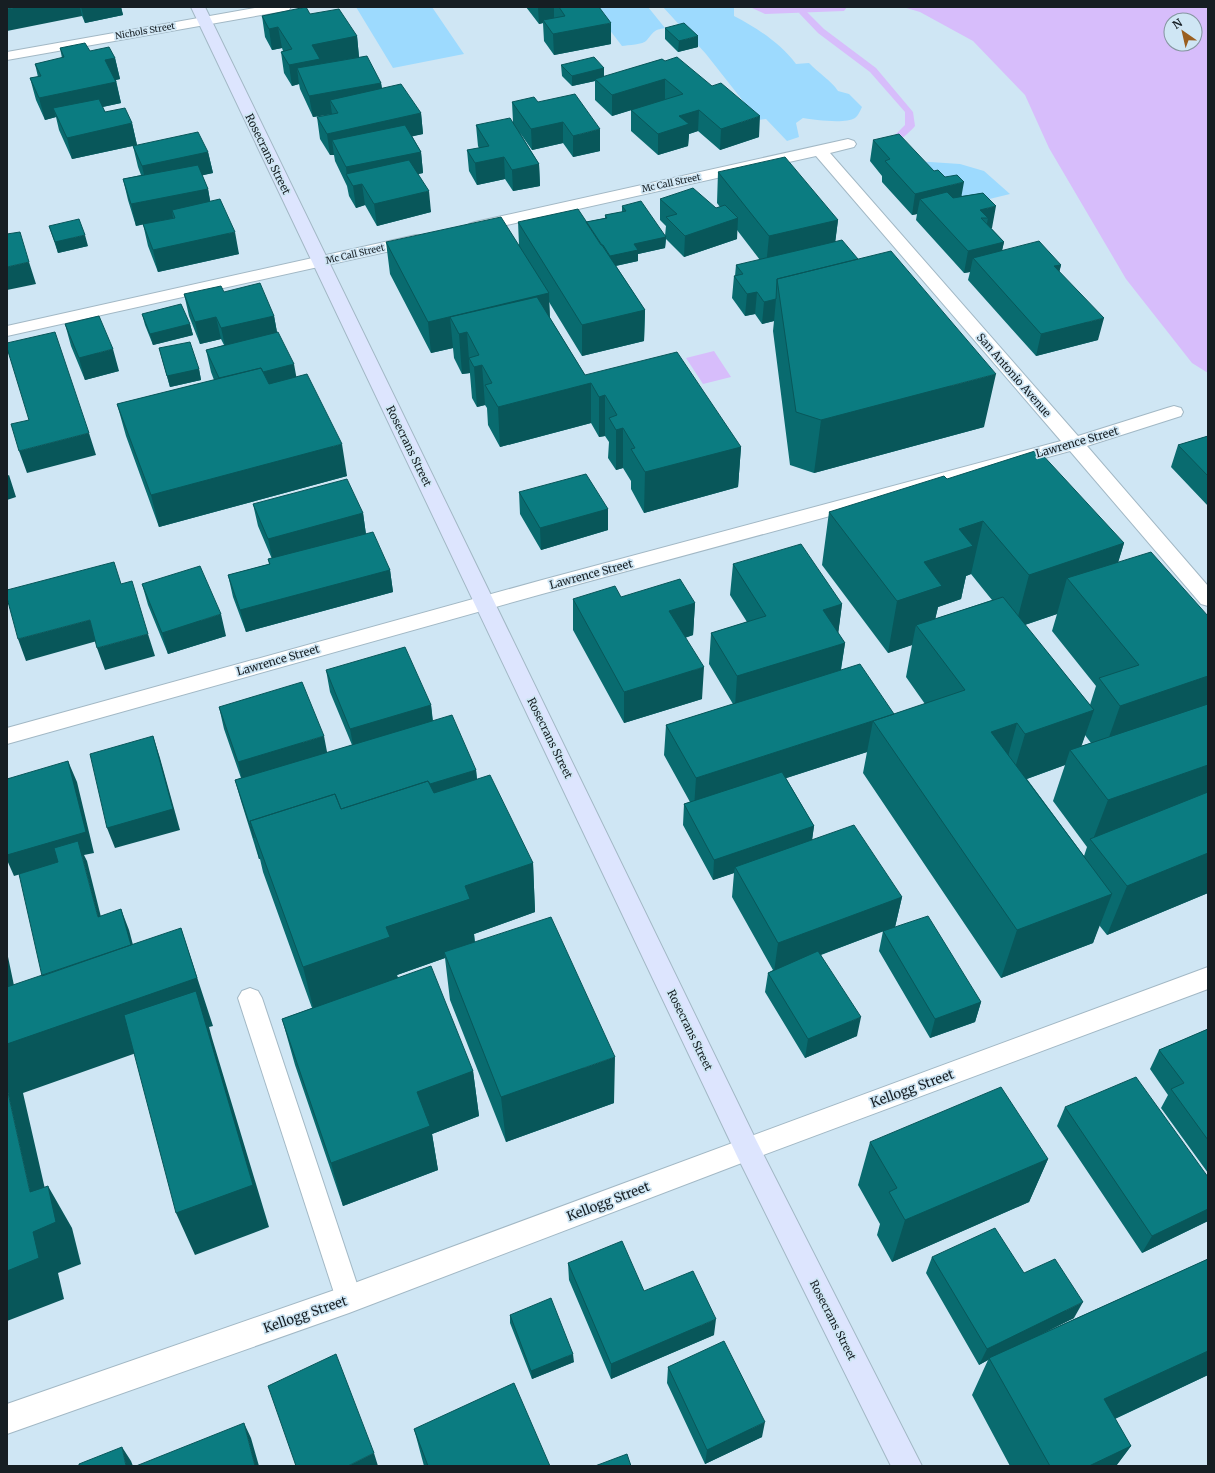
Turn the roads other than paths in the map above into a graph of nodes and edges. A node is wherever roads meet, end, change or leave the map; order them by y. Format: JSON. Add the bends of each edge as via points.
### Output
{"nodes":[{"id":1,"x":284,"y":7,"type":"edge"},
{"id":2,"x":201,"y":14,"type":"edge"},
{"id":3,"x":7,"y":56,"type":"edge"},
{"id":4,"x":848,"y":144,"type":"dead end"},
{"id":5,"x":820,"y":151,"type":"junction"},
{"id":6,"x":458,"y":230,"type":"edge"},
{"id":7,"x":428,"y":237,"type":"edge"},
{"id":8,"x":320,"y":262,"type":"junction"},
{"id":9,"x":7,"y":331,"type":"edge"},
{"id":10,"x":1174,"y":412,"type":"dead end"},
{"id":11,"x":1074,"y":444,"type":"junction"},
{"id":12,"x":1208,"y":599,"type":"edge"},
{"id":13,"x":485,"y":603,"type":"junction"},
{"id":14,"x":7,"y":736,"type":"edge"},
{"id":15,"x":1208,"y":978,"type":"edge"},
{"id":16,"x":250,"y":998,"type":"dead end"},
{"id":17,"x":747,"y":1149,"type":"junction"},
{"id":18,"x":349,"y":1299,"type":"junction"},
{"id":19,"x":7,"y":1419,"type":"edge"},
{"id":20,"x":907,"y":1466,"type":"edge"}],
"edges":[{"from":1,"to":2,"type":"street","name":"Nichols Street"},
{"from":2,"to":3,"type":"street","name":"Nichols Street"},
{"from":2,"to":8,"type":"street","name":"Rosecrans Street"},
{"from":4,"to":5,"type":"street","name":"Mc Call Street"},
{"from":5,"to":6,"type":"street","name":"Mc Call Street"},
{"from":5,"to":11,"type":"street","name":"San Antonio Avenue"},
{"from":7,"to":8,"type":"street","name":"Mc Call Street"},
{"from":8,"to":9,"type":"street","name":"Mc Call Street"},
{"from":8,"to":13,"type":"street","name":"Rosecrans Street"},
{"from":10,"to":11,"type":"street","name":"Lawrence Street"},
{"from":11,"to":12,"type":"street","name":"San Antonio Avenue"},
{"from":11,"to":13,"type":"street","name":"Lawrence Street"},
{"from":13,"to":14,"type":"street","name":"Lawrence Street"},
{"from":13,"to":17,"type":"street","name":"Rosecrans Street"},
{"from":15,"to":17,"type":"street","name":"Kellogg Street"},
{"from":16,"to":18,"type":"lane"},
{"from":17,"to":18,"type":"street","name":"Kellogg Street"},
{"from":17,"to":20,"type":"street","name":"Rosecrans Street"},
{"from":18,"to":19,"type":"street","name":"Kellogg Street"}]}
